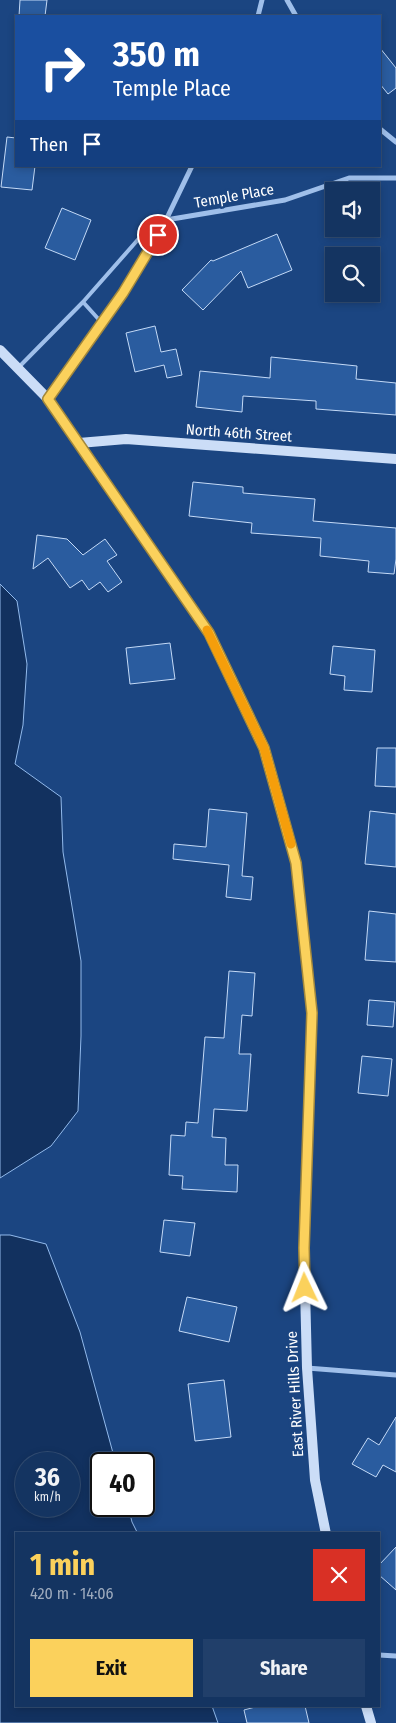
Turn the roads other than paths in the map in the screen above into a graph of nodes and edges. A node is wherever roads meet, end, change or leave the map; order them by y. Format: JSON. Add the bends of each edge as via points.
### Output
{"nodes":[{"id":1,"x":262,"y":0,"type":"edge"},
{"id":2,"x":287,"y":0,"type":"edge"},
{"id":3,"x":258,"y":15,"type":"edge"},
{"id":4,"x":295,"y":15,"type":"edge"},
{"id":5,"x":381,"y":130,"type":"edge"},
{"id":6,"x":396,"y":142,"type":"edge"},
{"id":7,"x":192,"y":167,"type":"edge"},
{"id":8,"x":396,"y":178,"type":"edge"},
{"id":9,"x":166,"y":220,"type":"junction"},
{"id":10,"x":83,"y":302,"type":"junction"},
{"id":11,"x":102,"y":323,"type":"junction"},
{"id":12,"x":0,"y":350,"type":"edge"},
{"id":13,"x":18,"y":368,"type":"junction"},
{"id":14,"x":48,"y":399,"type":"junction"},
{"id":15,"x":79,"y":443,"type":"junction"},
{"id":16,"x":396,"y":459,"type":"edge"},
{"id":17,"x":308,"y":1368,"type":"junction"},
{"id":18,"x":396,"y":1375,"type":"edge"},
{"id":19,"x":326,"y":1532,"type":"edge"},
{"id":20,"x":380,"y":1655,"type":"edge"},
{"id":21,"x":396,"y":1656,"type":"edge"},
{"id":22,"x":366,"y":1707,"type":"edge"},
{"id":23,"x":371,"y":1723,"type":"edge"}],
"edges":[{"from":1,"to":3,"type":"street"},
{"from":2,"to":4,"type":"street"},
{"from":5,"to":6,"type":"street"},
{"from":7,"to":9,"type":"street"},
{"from":8,"to":9,"type":"street","name":"Temple Place","via":[[349,178],[285,200]]},
{"from":9,"to":10,"type":"lane","via":[[142,235]]},
{"from":9,"to":11,"type":"street"},
{"from":10,"to":11,"type":"lane"},
{"from":10,"to":13,"type":"lane"},
{"from":11,"to":14,"type":"street"},
{"from":12,"to":13,"type":"street","name":"East River Hills Drive"},
{"from":13,"to":14,"type":"street","name":"East River Hills Drive"},
{"from":14,"to":15,"type":"street","name":"East River Hills Drive"},
{"from":15,"to":16,"type":"street","name":"North 46th Street","via":[[126,439]]},
{"from":15,"to":17,"type":"street","name":"East River Hills Drive","via":[[209,633],[264,748],[296,863],[312,1013],[304,1248]]},
{"from":17,"to":18,"type":"street"},
{"from":17,"to":19,"type":"street","name":"East River Hills Drive","via":[[315,1480]]},
{"from":20,"to":21,"type":"street"},
{"from":22,"to":23,"type":"street"}]}
